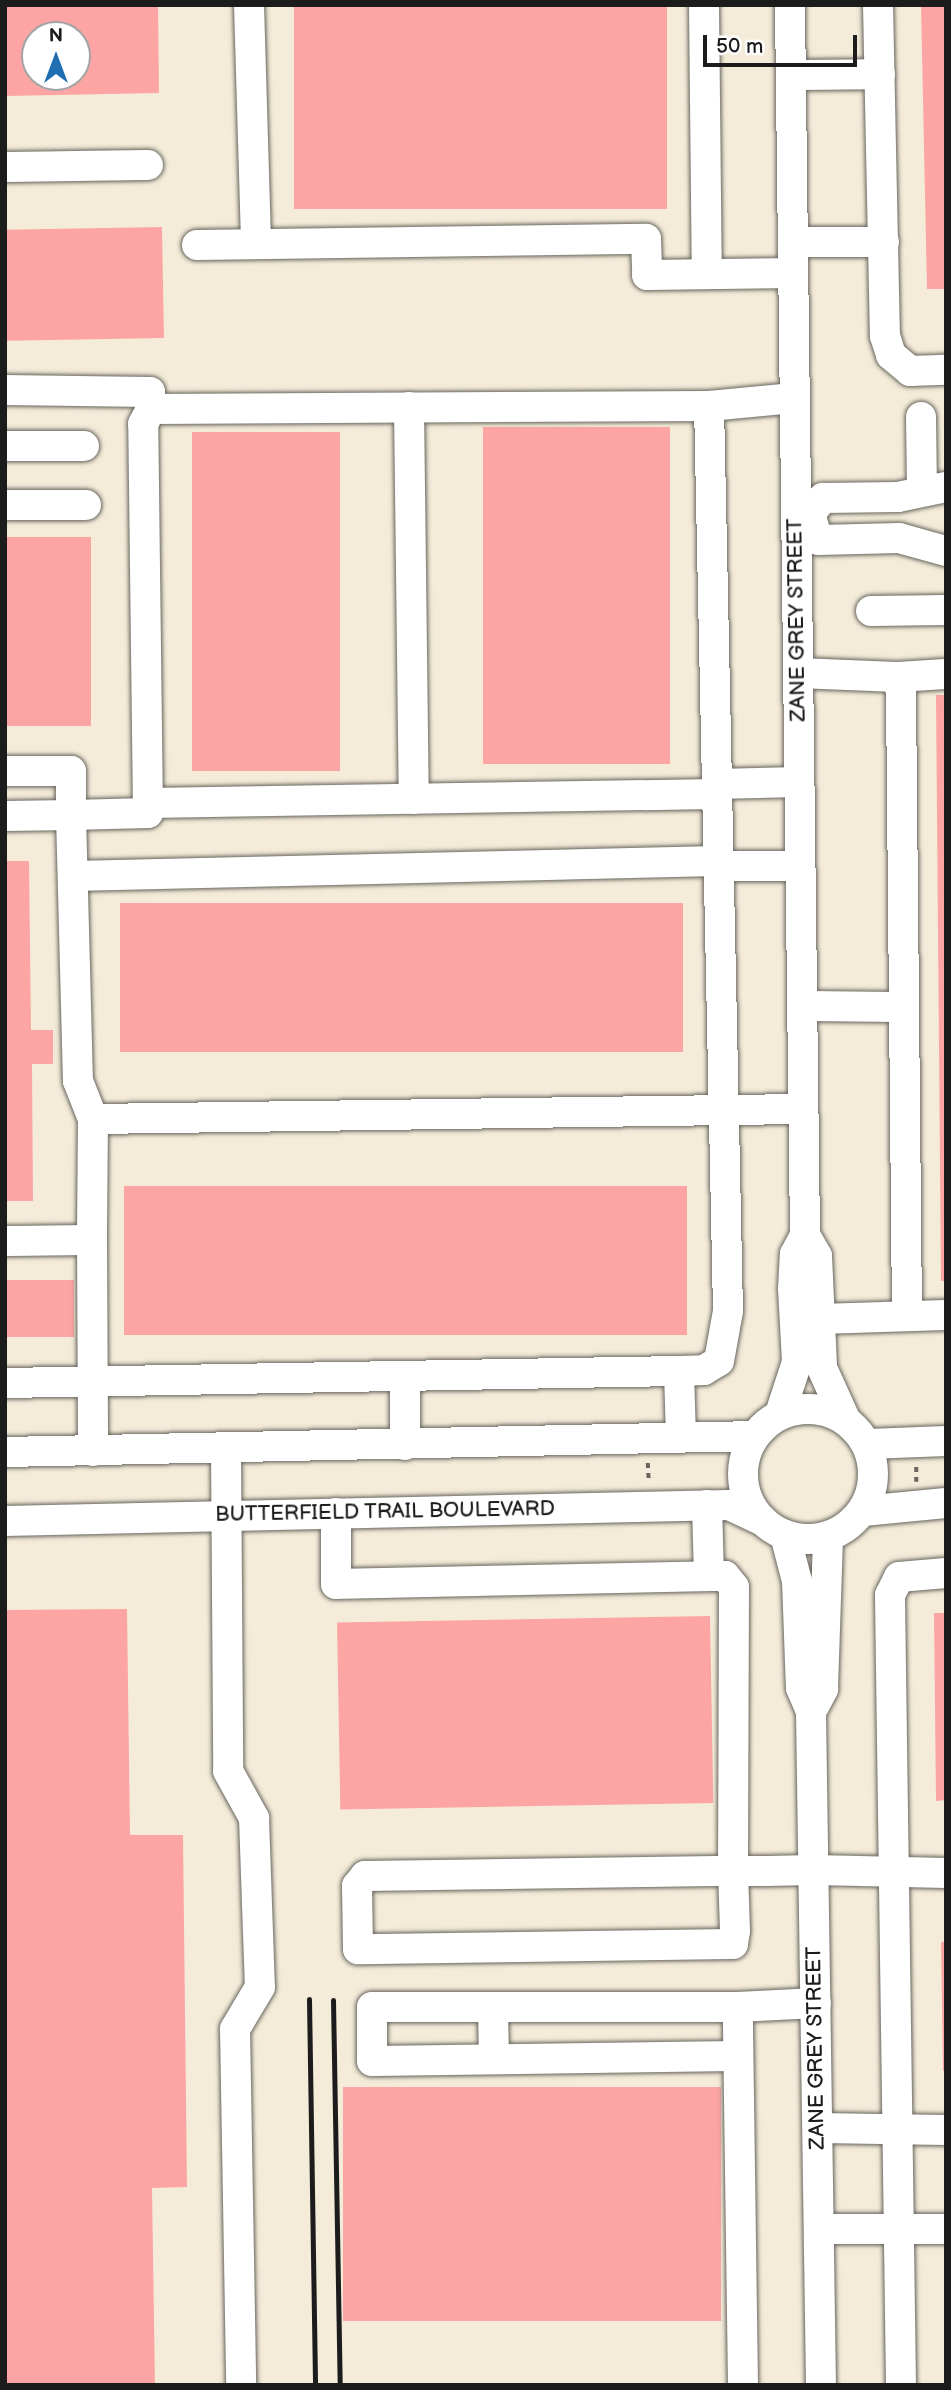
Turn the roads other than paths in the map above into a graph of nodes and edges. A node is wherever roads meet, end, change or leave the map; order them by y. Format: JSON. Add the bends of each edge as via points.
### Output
{"nodes":[{"id":1,"x":249,"y":5,"type":"edge"},
{"id":2,"x":704,"y":5,"type":"edge"},
{"id":3,"x":790,"y":5,"type":"edge"},
{"id":4,"x":878,"y":5,"type":"edge"},
{"id":5,"x":880,"y":74,"type":"junction"},
{"id":6,"x":791,"y":75,"type":"junction"},
{"id":7,"x":148,"y":164,"type":"dead end"},
{"id":8,"x":5,"y":167,"type":"edge"},
{"id":9,"x":884,"y":242,"type":"junction"},
{"id":10,"x":793,"y":243,"type":"junction"},
{"id":11,"x":197,"y":244,"type":"dead end"},
{"id":12,"x":256,"y":244,"type":"junction"},
{"id":13,"x":708,"y":273,"type":"junction"},
{"id":14,"x":793,"y":273,"type":"junction"},
{"id":15,"x":946,"y":370,"type":"edge"},
{"id":16,"x":5,"y":390,"type":"edge"},
{"id":17,"x":794,"y":398,"type":"junction"},
{"id":18,"x":709,"y":406,"type":"junction"},
{"id":19,"x":409,"y":407,"type":"junction"},
{"id":20,"x":151,"y":409,"type":"junction"},
{"id":21,"x":921,"y":417,"type":"dead end"},
{"id":22,"x":5,"y":446,"type":"edge"},
{"id":23,"x":84,"y":446,"type":"dead end"},
{"id":24,"x":922,"y":490,"type":"edge"},
{"id":25,"x":5,"y":505,"type":"edge"},
{"id":26,"x":86,"y":505,"type":"dead end"},
{"id":27,"x":803,"y":514,"type":"junction"},
{"id":28,"x":899,"y":538,"type":"junction"},
{"id":29,"x":946,"y":551,"type":"edge"},
{"id":30,"x":946,"y":610,"type":"edge"},
{"id":31,"x":871,"y":611,"type":"dead end"},
{"id":32,"x":798,"y":674,"type":"junction"},
{"id":33,"x":946,"y":674,"type":"edge"},
{"id":34,"x":897,"y":677,"type":"junction"},
{"id":35,"x":5,"y":771,"type":"edge"},
{"id":36,"x":799,"y":782,"type":"junction"},
{"id":37,"x":716,"y":789,"type":"junction"},
{"id":38,"x":414,"y":799,"type":"junction"},
{"id":39,"x":148,"y":803,"type":"junction"},
{"id":40,"x":71,"y":815,"type":"junction"},
{"id":41,"x":5,"y":816,"type":"edge"},
{"id":42,"x":717,"y":864,"type":"junction"},
{"id":43,"x":800,"y":866,"type":"junction"},
{"id":44,"x":73,"y":876,"type":"junction"},
{"id":45,"x":802,"y":1006,"type":"junction"},
{"id":46,"x":904,"y":1007,"type":"junction"},
{"id":47,"x":803,"y":1109,"type":"junction"},
{"id":48,"x":721,"y":1111,"type":"junction"},
{"id":49,"x":93,"y":1119,"type":"junction"},
{"id":50,"x":805,"y":1235,"type":"junction"},
{"id":51,"x":92,"y":1240,"type":"junction"},
{"id":52,"x":5,"y":1241,"type":"edge"},
{"id":53,"x":946,"y":1315,"type":"edge"},
{"id":54,"x":907,"y":1316,"type":"junction"},
{"id":55,"x":819,"y":1319,"type":"junction"},
{"id":56,"x":678,"y":1371,"type":"junction"},
{"id":57,"x":405,"y":1376,"type":"junction"},
{"id":58,"x":93,"y":1382,"type":"junction"},
{"id":59,"x":5,"y":1383,"type":"edge"},
{"id":60,"x":780,"y":1414,"type":"junction"},
{"id":61,"x":845,"y":1419,"type":"junction"},
{"id":62,"x":754,"y":1436,"type":"junction"},
{"id":63,"x":681,"y":1438,"type":"junction"},
{"id":64,"x":946,"y":1441,"type":"edge"},
{"id":65,"x":867,"y":1444,"type":"junction"},
{"id":66,"x":405,"y":1445,"type":"junction"},
{"id":67,"x":226,"y":1449,"type":"junction"},
{"id":68,"x":93,"y":1451,"type":"junction"},
{"id":69,"x":5,"y":1452,"type":"edge"},
{"id":70,"x":946,"y":1503,"type":"edge"},
{"id":71,"x":707,"y":1505,"type":"junction"},
{"id":72,"x":863,"y":1511,"type":"junction"},
{"id":73,"x":336,"y":1513,"type":"junction"},
{"id":74,"x":228,"y":1515,"type":"junction"},
{"id":75,"x":5,"y":1521,"type":"edge"},
{"id":76,"x":773,"y":1527,"type":"junction"},
{"id":77,"x":828,"y":1536,"type":"junction"},
{"id":78,"x":946,"y":1573,"type":"edge"},
{"id":79,"x":709,"y":1576,"type":"junction"},
{"id":80,"x":811,"y":1712,"type":"junction"},
{"id":81,"x":813,"y":1870,"type":"junction"},
{"id":82,"x":733,"y":1871,"type":"junction"},
{"id":83,"x":894,"y":1873,"type":"junction"},
{"id":84,"x":946,"y":1873,"type":"edge"},
{"id":85,"x":816,"y":2003,"type":"junction"},
{"id":86,"x":493,"y":2007,"type":"junction"},
{"id":87,"x":737,"y":2007,"type":"junction"},
{"id":88,"x":738,"y":2056,"type":"junction"},
{"id":89,"x":494,"y":2059,"type":"junction"},
{"id":90,"x":818,"y":2128,"type":"junction"},
{"id":91,"x":946,"y":2130,"type":"edge"},
{"id":92,"x":896,"y":2131,"type":"junction"},
{"id":93,"x":819,"y":2228,"type":"junction"},
{"id":94,"x":898,"y":2229,"type":"junction"},
{"id":95,"x":946,"y":2229,"type":"edge"},
{"id":96,"x":743,"y":2374,"type":"edge"},
{"id":97,"x":241,"y":2385,"type":"edge"},
{"id":98,"x":821,"y":2385,"type":"edge"},
{"id":99,"x":901,"y":2385,"type":"edge"}],
"edges":[{"from":1,"to":12,"type":"street"},
{"from":2,"to":13,"type":"street"},
{"from":3,"to":6,"type":"street","name":"ZANE GREY STREET"},
{"from":4,"to":5,"type":"street"},
{"from":5,"to":6,"type":"street"},
{"from":5,"to":9,"type":"street"},
{"from":6,"to":10,"type":"street","name":"ZANE GREY STREET"},
{"from":7,"to":8,"type":"street"},
{"from":9,"to":10,"type":"street"},
{"from":9,"to":15,"type":"street","via":[[891,355],[911,372]]},
{"from":10,"to":14,"type":"street","name":"ZANE GREY STREET"},
{"from":11,"to":12,"type":"street"},
{"from":12,"to":13,"type":"street","via":[[646,239],[647,275]]},
{"from":13,"to":14,"type":"street"},
{"from":14,"to":17,"type":"street","name":"ZANE GREY STREET"},
{"from":16,"to":20,"type":"street","via":[[150,392]]},
{"from":17,"to":18,"type":"street"},
{"from":17,"to":27,"type":"street","name":"ZANE GREY STREET"},
{"from":18,"to":19,"type":"street"},
{"from":18,"to":37,"type":"street"},
{"from":19,"to":20,"type":"street"},
{"from":19,"to":38,"type":"street"},
{"from":20,"to":39,"type":"street","via":[[143,425]]},
{"from":21,"to":24,"type":"street"},
{"from":22,"to":23,"type":"street"},
{"from":24,"to":27,"type":"street","via":[[822,498]]},
{"from":24,"to":28,"type":"street"},
{"from":25,"to":26,"type":"street"},
{"from":27,"to":28,"type":"street","via":[[818,540]]},
{"from":27,"to":32,"type":"street","name":"ZANE GREY STREET"},
{"from":28,"to":29,"type":"street"},
{"from":30,"to":31,"type":"street"},
{"from":32,"to":34,"type":"street"},
{"from":32,"to":36,"type":"street","name":"ZANE GREY STREET"},
{"from":33,"to":34,"type":"street"},
{"from":34,"to":46,"type":"street"},
{"from":35,"to":40,"type":"street","via":[[71,771]]},
{"from":36,"to":37,"type":"street"},
{"from":36,"to":43,"type":"street","name":"ZANE GREY STREET"},
{"from":37,"to":38,"type":"street"},
{"from":37,"to":42,"type":"street"},
{"from":38,"to":39,"type":"street"},
{"from":39,"to":40,"type":"street","via":[[148,813]]},
{"from":40,"to":41,"type":"street"},
{"from":40,"to":44,"type":"street"},
{"from":42,"to":43,"type":"street"},
{"from":42,"to":44,"type":"street"},
{"from":42,"to":48,"type":"street"},
{"from":43,"to":45,"type":"street","name":"ZANE GREY STREET"},
{"from":44,"to":49,"type":"street","via":[[78,1081]]},
{"from":45,"to":46,"type":"street"},
{"from":45,"to":47,"type":"street","name":"ZANE GREY STREET"},
{"from":46,"to":54,"type":"street"},
{"from":47,"to":48,"type":"street"},
{"from":47,"to":50,"type":"street","name":"ZANE GREY STREET"},
{"from":48,"to":49,"type":"street"},
{"from":48,"to":56,"type":"street","via":[[724,1343],[719,1361],[704,1370]]},
{"from":49,"to":51,"type":"street"},
{"from":50,"to":55,"type":"street","name":"ZANE GREY STREET","via":[[817,1256]]},
{"from":50,"to":60,"type":"street","name":"ZANE GREY STREET","via":[[794,1277],[797,1362]]},
{"from":51,"to":52,"type":"street"},
{"from":51,"to":58,"type":"street"},
{"from":53,"to":54,"type":"street"},
{"from":54,"to":55,"type":"street"},
{"from":55,"to":61,"type":"street","name":"ZANE GREY STREET","via":[[827,1390]]},
{"from":56,"to":57,"type":"street"},
{"from":56,"to":63,"type":"street"},
{"from":57,"to":58,"type":"street"},
{"from":57,"to":66,"type":"street"},
{"from":58,"to":59,"type":"street"},
{"from":58,"to":68,"type":"street"},
{"from":60,"to":61,"type":"street","via":[[813,1408]]},
{"from":60,"to":62,"type":"street"},
{"from":61,"to":65,"type":"street"},
{"from":62,"to":63,"type":"street"},
{"from":62,"to":76,"type":"street","via":[[743,1464],[746,1494]]},
{"from":63,"to":66,"type":"street"},
{"from":64,"to":65,"type":"street"},
{"from":65,"to":72,"type":"street","via":[[874,1478]]},
{"from":66,"to":67,"type":"street"},
{"from":67,"to":68,"type":"street"},
{"from":67,"to":74,"type":"street"},
{"from":68,"to":69,"type":"street"},
{"from":70,"to":72,"type":"street"},
{"from":71,"to":73,"type":"street","name":"BUTTERFIELD TRAIL BOULEVARD"},
{"from":71,"to":76,"type":"street","name":"BUTTERFIELD TRAIL BOULEVARD","via":[[729,1505]]},
{"from":71,"to":79,"type":"street"},
{"from":72,"to":77,"type":"street"},
{"from":73,"to":74,"type":"street","name":"BUTTERFIELD TRAIL BOULEVARD"},
{"from":73,"to":79,"type":"street","via":[[336,1584]]},
{"from":74,"to":75,"type":"street","name":"BUTTERFIELD TRAIL BOULEVARD"},
{"from":74,"to":97,"type":"street","via":[[228,1771],[254,1818],[260,1987],[235,2029]]},
{"from":76,"to":77,"type":"street"},
{"from":76,"to":80,"type":"street","name":"ZANE GREY STREET","via":[[797,1581],[801,1688]]},
{"from":77,"to":80,"type":"street","name":"ZANE GREY STREET","via":[[823,1689]]},
{"from":78,"to":83,"type":"street","via":[[899,1577],[890,1595]]},
{"from":79,"to":82,"type":"street","via":[[725,1576],[734,1587]]},
{"from":80,"to":81,"type":"street","name":"ZANE GREY STREET"},
{"from":81,"to":82,"type":"street"},
{"from":81,"to":83,"type":"street"},
{"from":81,"to":85,"type":"street","name":"ZANE GREY STREET"},
{"from":82,"to":82,"type":"street","via":[[365,1876],[357,1886],[358,1949],[726,1945],[735,1931]]},
{"from":83,"to":84,"type":"street"},
{"from":83,"to":92,"type":"street"},
{"from":85,"to":87,"type":"street"},
{"from":85,"to":90,"type":"street","name":"ZANE GREY STREET"},
{"from":86,"to":87,"type":"street"},
{"from":86,"to":89,"type":"street"},
{"from":86,"to":89,"type":"street","via":[[372,2007],[372,2061]]},
{"from":87,"to":88,"type":"street"},
{"from":88,"to":89,"type":"street"},
{"from":88,"to":96,"type":"street"},
{"from":90,"to":92,"type":"street"},
{"from":90,"to":93,"type":"street","name":"ZANE GREY STREET"},
{"from":91,"to":92,"type":"street"},
{"from":92,"to":94,"type":"street"},
{"from":93,"to":94,"type":"street"},
{"from":93,"to":98,"type":"street","name":"ZANE GREY STREET"},
{"from":94,"to":95,"type":"street"},
{"from":94,"to":99,"type":"street"}]}
